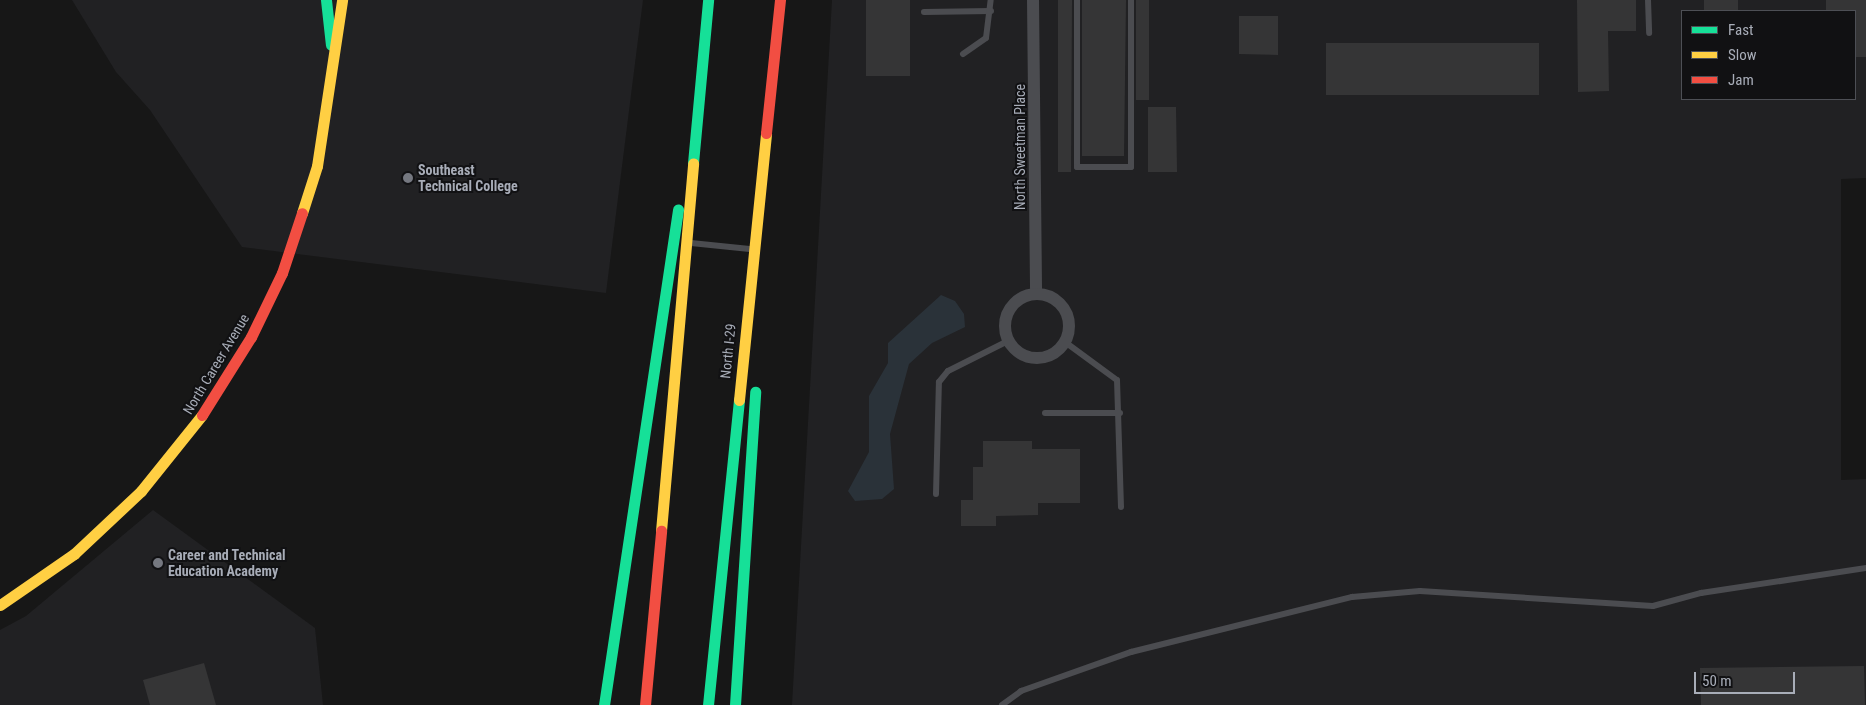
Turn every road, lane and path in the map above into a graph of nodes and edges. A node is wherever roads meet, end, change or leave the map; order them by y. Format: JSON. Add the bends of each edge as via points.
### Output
{"nodes":[{"id":1,"x":326,"y":0,"type":"edge"},
{"id":2,"x":342,"y":0,"type":"edge"},
{"id":3,"x":780,"y":0,"type":"edge"},
{"id":4,"x":991,"y":0,"type":"edge"},
{"id":5,"x":1034,"y":0,"type":"edge"},
{"id":6,"x":1077,"y":0,"type":"edge"},
{"id":7,"x":1131,"y":0,"type":"edge"},
{"id":8,"x":1648,"y":0,"type":"edge"},
{"id":9,"x":708,"y":3,"type":"edge"},
{"id":10,"x":991,"y":11,"type":"junction"},
{"id":11,"x":924,"y":12,"type":"dead end"},
{"id":12,"x":1649,"y":33,"type":"dead end"},
{"id":13,"x":963,"y":54,"type":"dead end"},
{"id":14,"x":333,"y":61,"type":"junction"},
{"id":15,"x":769,"y":116,"type":"junction"},
{"id":16,"x":690,"y":243,"type":"junction"},
{"id":17,"x":754,"y":249,"type":"junction"},
{"id":18,"x":1036,"y":294,"type":"junction"},
{"id":19,"x":1008,"y":341,"type":"junction"},
{"id":20,"x":1064,"y":342,"type":"junction"},
{"id":21,"x":1045,"y":413,"type":"dead end"},
{"id":22,"x":1120,"y":413,"type":"junction"},
{"id":23,"x":936,"y":494,"type":"dead end"},
{"id":24,"x":1121,"y":507,"type":"dead end"},
{"id":25,"x":1866,"y":568,"type":"edge"},
{"id":26,"x":0,"y":605,"type":"edge"},
{"id":27,"x":604,"y":705,"type":"edge"},
{"id":28,"x":645,"y":705,"type":"edge"},
{"id":29,"x":708,"y":705,"type":"edge"},
{"id":30,"x":735,"y":705,"type":"edge"},
{"id":31,"x":1002,"y":705,"type":"edge"}],
"edges":[{"from":1,"to":14,"type":"main road","name":"North Career Avenue"},
{"from":2,"to":14,"type":"main road","name":"North Career Avenue"},
{"from":3,"to":15,"type":"main road","name":"North I-29"},
{"from":4,"to":10,"type":"lane"},
{"from":5,"to":18,"type":"street","name":"North Sweetman Place"},
{"from":6,"to":7,"type":"lane","via":[[1077,167],[1131,167]]},
{"from":8,"to":12,"type":"lane"},
{"from":9,"to":16,"type":"main road"},
{"from":9,"to":27,"type":"main road"},
{"from":10,"to":11,"type":"lane"},
{"from":10,"to":13,"type":"lane","via":[[986,38]]},
{"from":14,"to":26,"type":"main road","name":"North Career Avenue","via":[[326,129],[307,203],[268,306],[233,370],[191,432],[107,526]]},
{"from":15,"to":17,"type":"main road","name":"North I-29"},
{"from":15,"to":30,"type":"main road"},
{"from":16,"to":17,"type":"lane"},
{"from":16,"to":28,"type":"main road"},
{"from":17,"to":29,"type":"main road","name":"North I-29"},
{"from":18,"to":19,"type":"street","via":[[1025,296],[1009,310]]},
{"from":18,"to":20,"type":"street","via":[[1063,308],[1069,328]]},
{"from":19,"to":20,"type":"street","via":[[1033,358],[1054,354]]},
{"from":19,"to":23,"type":"lane","via":[[948,371],[939,382]]},
{"from":20,"to":22,"type":"lane","via":[[1112,373],[1120,388]]},
{"from":21,"to":22,"type":"lane"},
{"from":22,"to":24,"type":"lane"},
{"from":25,"to":31,"type":"lane","via":[[1701,593],[1653,606],[1430,591],[1352,597],[1131,652],[1022,691]]}]}
